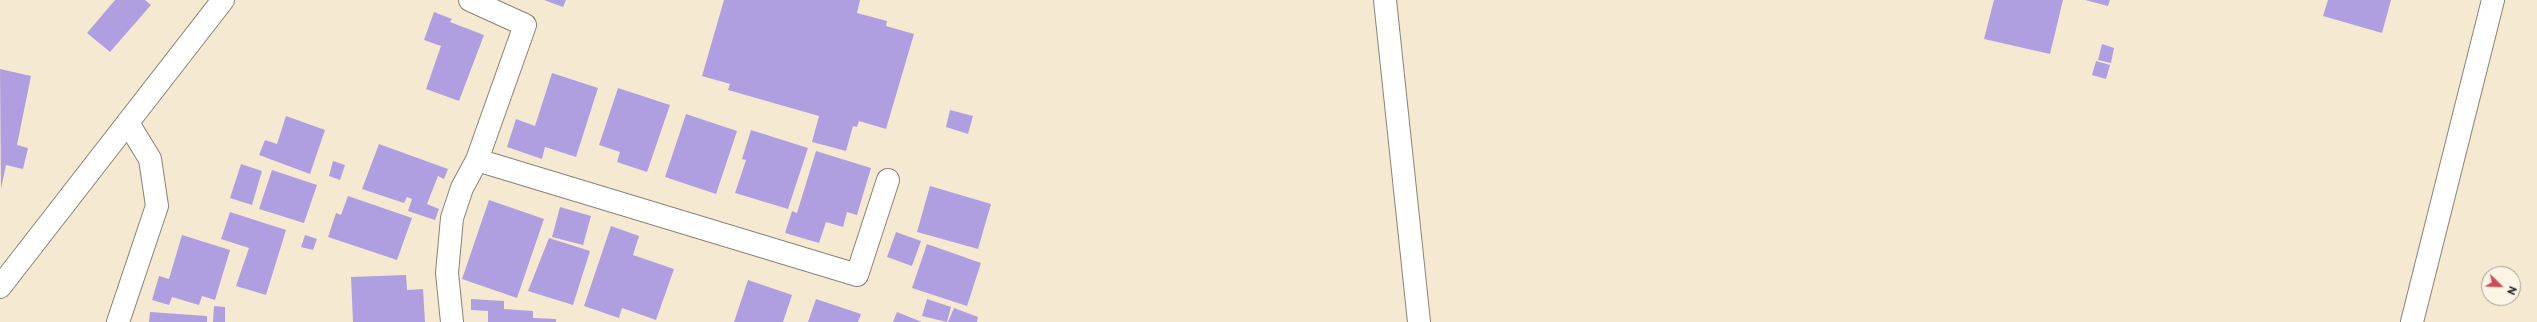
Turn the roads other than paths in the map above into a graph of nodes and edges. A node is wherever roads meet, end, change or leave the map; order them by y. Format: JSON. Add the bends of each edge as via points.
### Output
{"nodes":[{"id":1,"x":224,"y":0,"type":"edge"},
{"id":2,"x":470,"y":0,"type":"edge"},
{"id":3,"x":1385,"y":0,"type":"edge"},
{"id":4,"x":2493,"y":0,"type":"edge"},
{"id":5,"x":128,"y":123,"type":"junction"},
{"id":6,"x":477,"y":160,"type":"junction"},
{"id":7,"x":888,"y":180,"type":"dead end"},
{"id":8,"x":0,"y":287,"type":"edge"},
{"id":9,"x":118,"y":322,"type":"edge"},
{"id":10,"x":452,"y":322,"type":"edge"},
{"id":11,"x":1419,"y":322,"type":"edge"},
{"id":12,"x":2412,"y":322,"type":"edge"}],
"edges":[{"from":1,"to":5,"type":"street"},
{"from":2,"to":6,"type":"street","via":[[525,25]]},
{"from":3,"to":11,"type":"street"},
{"from":4,"to":12,"type":"street"},
{"from":5,"to":8,"type":"street"},
{"from":5,"to":9,"type":"street","via":[[150,159],[158,206]]},
{"from":6,"to":7,"type":"street","via":[[857,276]]},
{"from":6,"to":10,"type":"street","via":[[462,188],[452,218],[447,273]]}]}
